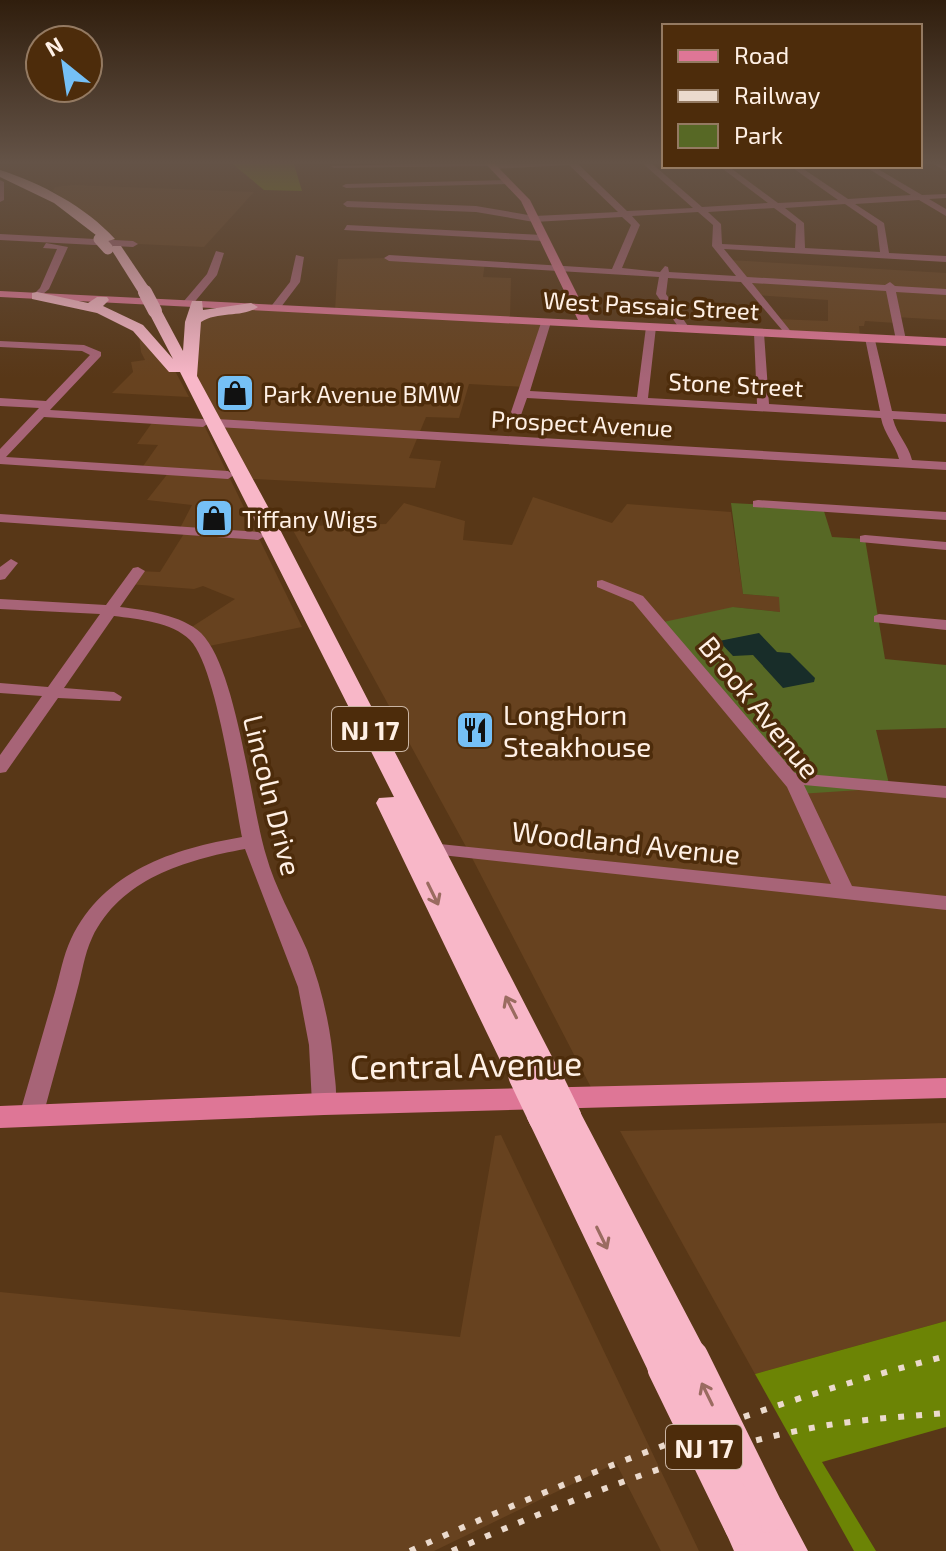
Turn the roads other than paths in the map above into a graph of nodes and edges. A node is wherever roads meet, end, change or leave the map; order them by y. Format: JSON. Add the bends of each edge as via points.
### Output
{"nodes":[{"id":1,"x":95,"y":233,"type":"edge"},
{"id":2,"x":98,"y":233,"type":"edge"},
{"id":3,"x":362,"y":233,"type":"edge"},
{"id":4,"x":541,"y":233,"type":"edge"},
{"id":5,"x":633,"y":233,"type":"edge"},
{"id":6,"x":716,"y":233,"type":"edge"},
{"id":7,"x":800,"y":233,"type":"edge"},
{"id":8,"x":882,"y":233,"type":"edge"},
{"id":9,"x":0,"y":237,"type":"edge"},
{"id":10,"x":543,"y":238,"type":"junction"},
{"id":11,"x":0,"y":243,"type":"edge"},
{"id":12,"x":108,"y":244,"type":"junction"},
{"id":13,"x":133,"y":244,"type":"dead end"},
{"id":14,"x":717,"y":246,"type":"junction"},
{"id":15,"x":800,"y":251,"type":"junction"},
{"id":16,"x":219,"y":253,"type":"dead end"},
{"id":17,"x":885,"y":256,"type":"junction"},
{"id":18,"x":299,"y":257,"type":"dead end"},
{"id":19,"x":389,"y":258,"type":"dead end"},
{"id":20,"x":946,"y":259,"type":"edge"},
{"id":21,"x":556,"y":266,"type":"junction"},
{"id":22,"x":619,"y":267,"type":"junction"},
{"id":23,"x":664,"y":273,"type":"junction"},
{"id":24,"x":629,"y":274,"type":"junction"},
{"id":25,"x":742,"y":278,"type":"junction"},
{"id":26,"x":890,"y":287,"type":"junction"},
{"id":27,"x":946,"y":290,"type":"edge"},
{"id":28,"x":0,"y":294,"type":"edge"},
{"id":29,"x":37,"y":296,"type":"junction"},
{"id":30,"x":100,"y":304,"type":"junction"},
{"id":31,"x":192,"y":304,"type":"junction"},
{"id":32,"x":251,"y":307,"type":"junction"},
{"id":33,"x":274,"y":309,"type":"junction"},
{"id":34,"x":148,"y":311,"type":"junction"},
{"id":35,"x":192,"y":322,"type":"junction"},
{"id":36,"x":546,"y":322,"type":"junction"},
{"id":37,"x":586,"y":324,"type":"junction"},
{"id":38,"x":651,"y":327,"type":"junction"},
{"id":39,"x":685,"y":329,"type":"junction"},
{"id":40,"x":759,"y":333,"type":"junction"},
{"id":41,"x":788,"y":334,"type":"junction"},
{"id":42,"x":870,"y":338,"type":"junction"},
{"id":43,"x":901,"y":340,"type":"junction"},
{"id":44,"x":946,"y":342,"type":"edge"},
{"id":45,"x":0,"y":344,"type":"edge"},
{"id":46,"x":174,"y":369,"type":"junction"},
{"id":47,"x":190,"y":377,"type":"junction"},
{"id":48,"x":523,"y":394,"type":"junction"},
{"id":49,"x":642,"y":400,"type":"junction"},
{"id":50,"x":0,"y":402,"type":"edge"},
{"id":51,"x":763,"y":407,"type":"junction"},
{"id":52,"x":45,"y":409,"type":"junction"},
{"id":53,"x":517,"y":412,"type":"dead end"},
{"id":54,"x":886,"y":414,"type":"junction"},
{"id":55,"x":946,"y":418,"type":"edge"},
{"id":56,"x":209,"y":423,"type":"junction"},
{"id":57,"x":0,"y":458,"type":"edge"},
{"id":58,"x":907,"y":464,"type":"junction"},
{"id":59,"x":946,"y":466,"type":"edge"},
{"id":60,"x":228,"y":475,"type":"junction"},
{"id":61,"x":758,"y":504,"type":"dead end"},
{"id":62,"x":946,"y":516,"type":"edge"},
{"id":63,"x":0,"y":518,"type":"edge"},
{"id":64,"x":258,"y":536,"type":"junction"},
{"id":65,"x":865,"y":539,"type":"dead end"},
{"id":66,"x":946,"y":546,"type":"edge"},
{"id":67,"x":11,"y":563,"type":"dead end"},
{"id":68,"x":138,"y":571,"type":"dead end"},
{"id":69,"x":0,"y":576,"type":"edge"},
{"id":70,"x":602,"y":584,"type":"dead end"},
{"id":71,"x":0,"y":604,"type":"edge"},
{"id":72,"x":109,"y":612,"type":"junction"},
{"id":73,"x":879,"y":619,"type":"dead end"},
{"id":74,"x":946,"y":625,"type":"edge"},
{"id":75,"x":0,"y":688,"type":"edge"},
{"id":76,"x":53,"y":692,"type":"junction"},
{"id":77,"x":114,"y":697,"type":"dead end"},
{"id":78,"x":0,"y":768,"type":"edge"},
{"id":79,"x":789,"y":778,"type":"junction"},
{"id":80,"x":946,"y":792,"type":"edge"},
{"id":81,"x":252,"y":841,"type":"junction"},
{"id":82,"x":430,"y":849,"type":"junction"},
{"id":83,"x":845,"y":892,"type":"junction"},
{"id":84,"x":946,"y":903,"type":"edge"},
{"id":85,"x":535,"y":1076,"type":"junction"},
{"id":86,"x":940,"y":1088,"type":"edge"},
{"id":87,"x":324,"y":1104,"type":"junction"},
{"id":88,"x":31,"y":1116,"type":"junction"},
{"id":89,"x":0,"y":1117,"type":"edge"},
{"id":90,"x":755,"y":1530,"type":"edge"},
{"id":91,"x":787,"y":1551,"type":"edge"}],
"edges":[{"from":1,"to":12,"type":"highway","number":"NJ 17"},
{"from":2,"to":12,"type":"highway","number":"NJ 17"},
{"from":3,"to":10,"type":"street"},
{"from":4,"to":10,"type":"street"},
{"from":5,"to":22,"type":"street"},
{"from":6,"to":14,"type":"street"},
{"from":7,"to":15,"type":"street"},
{"from":8,"to":17,"type":"street"},
{"from":9,"to":13,"type":"street"},
{"from":10,"to":21,"type":"street"},
{"from":11,"to":29,"type":"street","via":[[63,247]]},
{"from":12,"to":34,"type":"highway","number":"NJ 17"},
{"from":14,"to":15,"type":"street"},
{"from":14,"to":25,"type":"street"},
{"from":15,"to":17,"type":"street"},
{"from":16,"to":31,"type":"street","via":[[212,275]]},
{"from":17,"to":20,"type":"street"},
{"from":18,"to":33,"type":"street","via":[[295,282]]},
{"from":19,"to":21,"type":"street"},
{"from":21,"to":22,"type":"street"},
{"from":21,"to":24,"type":"street"},
{"from":21,"to":37,"type":"street"},
{"from":22,"to":23,"type":"street"},
{"from":22,"to":24,"type":"street"},
{"from":23,"to":24,"type":"street"},
{"from":23,"to":25,"type":"street"},
{"from":23,"to":39,"type":"street","via":[[661,294]]},
{"from":25,"to":26,"type":"street"},
{"from":25,"to":41,"type":"street"},
{"from":26,"to":27,"type":"street"},
{"from":26,"to":43,"type":"street"},
{"from":28,"to":29,"type":"street"},
{"from":29,"to":30,"type":"highway"},
{"from":30,"to":31,"type":"street","name":"West Passaic Street"},
{"from":30,"to":46,"type":"highway","via":[[138,328]]},
{"from":31,"to":32,"type":"street","name":"West Passaic Street"},
{"from":31,"to":35,"type":"highway"},
{"from":32,"to":33,"type":"street","name":"West Passaic Street"},
{"from":32,"to":35,"type":"highway","via":[[206,313]]},
{"from":33,"to":36,"type":"street","name":"West Passaic Street"},
{"from":34,"to":46,"type":"highway","number":"NJ 17"},
{"from":34,"to":47,"type":"highway","number":"NJ 17"},
{"from":35,"to":47,"type":"highway"},
{"from":36,"to":37,"type":"street","name":"West Passaic Street"},
{"from":36,"to":48,"type":"street"},
{"from":37,"to":38,"type":"street","name":"West Passaic Street"},
{"from":38,"to":39,"type":"street","name":"West Passaic Street"},
{"from":38,"to":49,"type":"street"},
{"from":39,"to":40,"type":"street","name":"West Passaic Street"},
{"from":40,"to":41,"type":"street","name":"West Passaic Street"},
{"from":40,"to":51,"type":"street"},
{"from":41,"to":42,"type":"street","name":"West Passaic Street"},
{"from":42,"to":43,"type":"street","name":"West Passaic Street"},
{"from":42,"to":54,"type":"street"},
{"from":43,"to":44,"type":"street","name":"West Passaic Street"},
{"from":45,"to":52,"type":"street","via":[[95,351],[96,357]]},
{"from":46,"to":56,"type":"highway","number":"NJ 17"},
{"from":47,"to":56,"type":"highway","number":"NJ 17"},
{"from":48,"to":49,"type":"street","name":"Stone Street"},
{"from":48,"to":53,"type":"street"},
{"from":49,"to":51,"type":"street","name":"Stone Street"},
{"from":50,"to":52,"type":"street","name":"Prospect Avenue"},
{"from":51,"to":54,"type":"street","name":"Stone Street"},
{"from":52,"to":56,"type":"street","name":"Prospect Avenue"},
{"from":52,"to":57,"type":"street"},
{"from":54,"to":55,"type":"street","name":"Stone Street"},
{"from":54,"to":58,"type":"street"},
{"from":56,"to":58,"type":"street","name":"Prospect Avenue"},
{"from":56,"to":60,"type":"highway","number":"NJ 17"},
{"from":56,"to":82,"type":"highway","number":"NJ 17"},
{"from":57,"to":60,"type":"street"},
{"from":58,"to":59,"type":"street","name":"Prospect Avenue"},
{"from":60,"to":64,"type":"highway","number":"NJ 17"},
{"from":61,"to":62,"type":"street"},
{"from":63,"to":64,"type":"street"},
{"from":64,"to":85,"type":"highway","number":"NJ 17","one_way":true},
{"from":65,"to":66,"type":"street"},
{"from":67,"to":69,"type":"street"},
{"from":68,"to":72,"type":"street"},
{"from":70,"to":79,"type":"street","name":"Brook Avenue","via":[[638,599]]},
{"from":71,"to":72,"type":"street","name":"Lincoln Drive"},
{"from":72,"to":76,"type":"street"},
{"from":72,"to":81,"type":"street","name":"Lincoln Drive","via":[[170,621],[200,641],[234,749]]},
{"from":73,"to":74,"type":"street"},
{"from":75,"to":76,"type":"street"},
{"from":76,"to":77,"type":"street"},
{"from":76,"to":78,"type":"street"},
{"from":79,"to":80,"type":"street"},
{"from":79,"to":83,"type":"street","name":"Brook Avenue"},
{"from":81,"to":87,"type":"street","name":"Lincoln Drive","via":[[309,987],[319,1028]]},
{"from":81,"to":88,"type":"street","via":[[205,849],[155,867],[103,906],[81,940]]},
{"from":82,"to":83,"type":"street","name":"Woodland Avenue"},
{"from":85,"to":82,"type":"highway","number":"NJ 17","one_way":true},
{"from":83,"to":84,"type":"street","name":"Woodland Avenue"},
{"from":85,"to":90,"type":"highway","number":"NJ 17","bridge":true},
{"from":86,"to":87,"type":"street","name":"Central Avenue"},
{"from":87,"to":88,"type":"street","name":"Central Avenue"},
{"from":88,"to":89,"type":"street","name":"Central Avenue"},
{"from":90,"to":91,"type":"highway","number":"NJ 17"}]}
